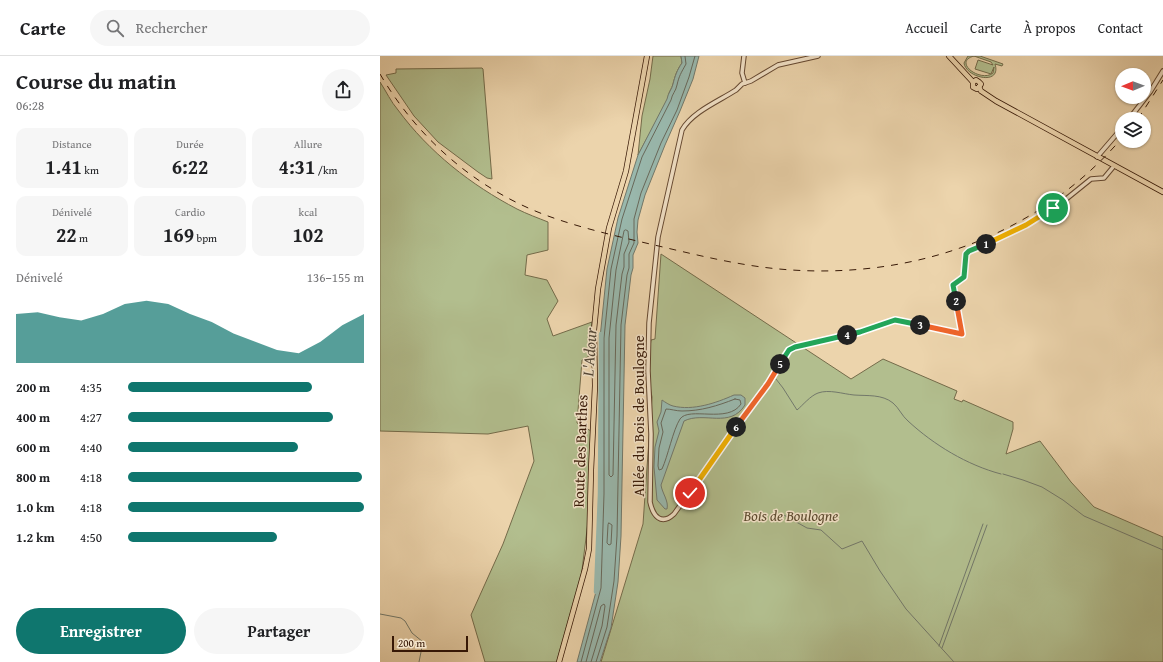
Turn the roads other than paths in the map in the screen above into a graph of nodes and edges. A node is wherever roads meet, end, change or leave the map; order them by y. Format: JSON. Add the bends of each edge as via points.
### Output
{"nodes":[{"id":1,"x":647,"y":56,"type":"edge"},
{"id":2,"x":744,"y":56,"type":"edge"},
{"id":3,"x":818,"y":56,"type":"edge"},
{"id":4,"x":949,"y":56,"type":"edge"},
{"id":5,"x":1163,"y":71,"type":"edge"},
{"id":6,"x":745,"y":83,"type":"junction"},
{"id":7,"x":1135,"y":112,"type":"edge"},
{"id":8,"x":1115,"y":136,"type":"edge"},
{"id":9,"x":1097,"y":157,"type":"junction"},
{"id":10,"x":1114,"y":166,"type":"junction"},
{"id":11,"x":1163,"y":192,"type":"edge"},
{"id":12,"x":559,"y":662,"type":"edge"}],
"edges":[{"from":1,"to":12,"type":"main road","name":"Route des Barthes","via":[[627,166],[607,239],[598,289],[594,330],[595,386],[589,549]]},
{"from":2,"to":6,"type":"street","via":[[742,73]]},
{"from":3,"to":6,"type":"street","via":[[778,65]]},
{"from":4,"to":9,"type":"main road","via":[[973,82],[973,87],[979,88],[996,101]]},
{"from":5,"to":7,"type":"street"},
{"from":6,"to":10,"type":"street","name":"Allée du Bois de Boulogne","via":[[686,122],[658,237],[649,323],[650,502],[654,515],[664,519],[674,514],[768,384],[789,350],[860,332],[895,320],[962,334],[953,285],[964,277],[965,257],[969,251],[1037,219],[1091,179],[1104,178]]},
{"from":8,"to":9,"type":"street"},
{"from":9,"to":10,"type":"main road"},
{"from":10,"to":11,"type":"main road"}]}
